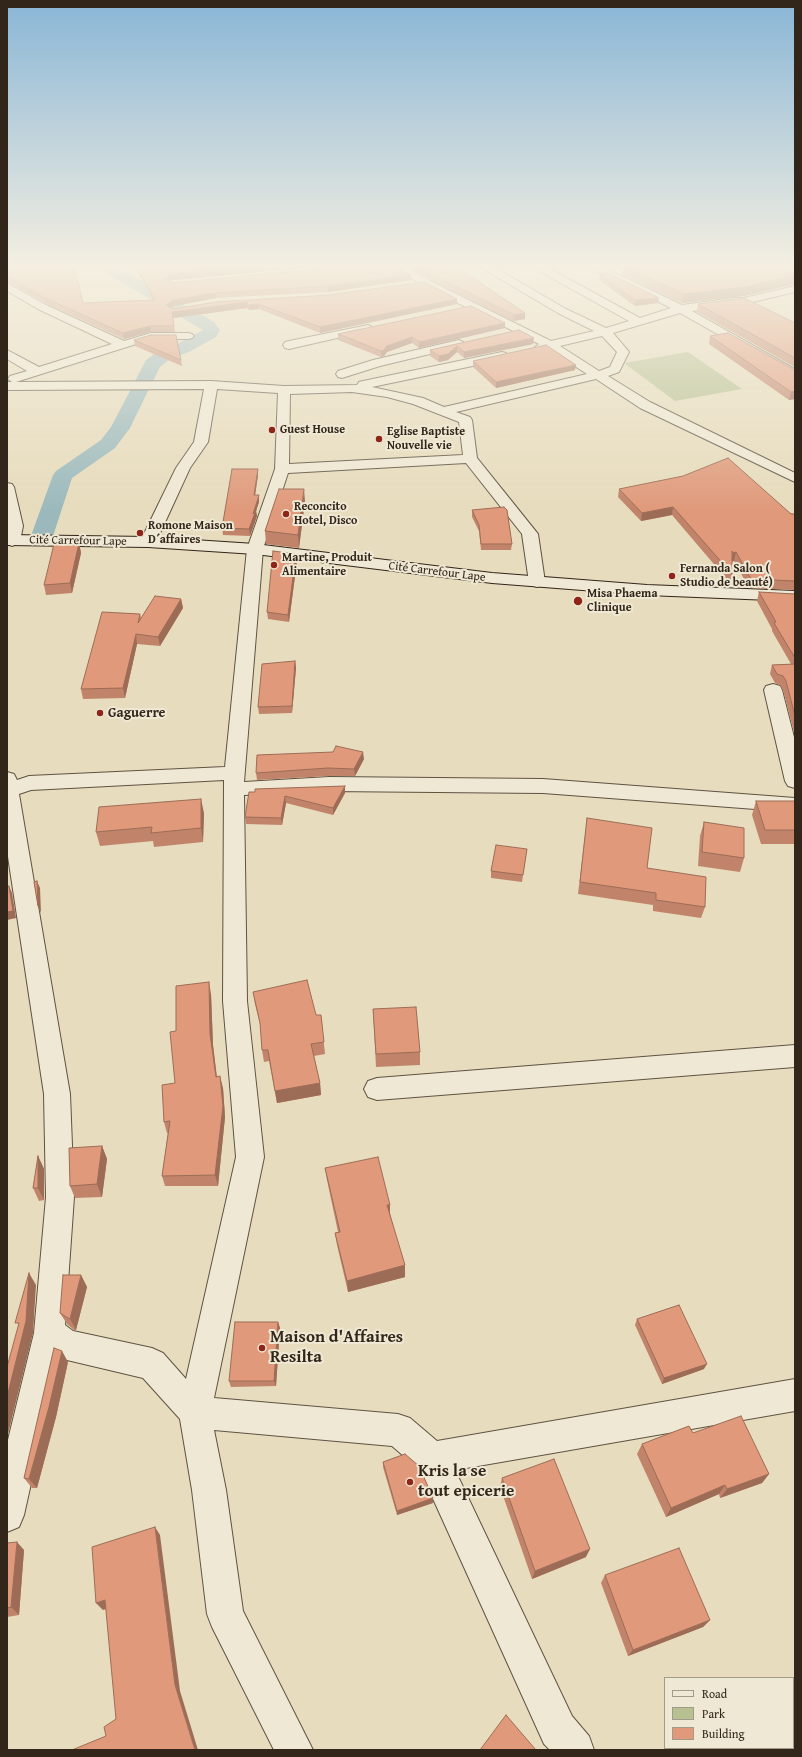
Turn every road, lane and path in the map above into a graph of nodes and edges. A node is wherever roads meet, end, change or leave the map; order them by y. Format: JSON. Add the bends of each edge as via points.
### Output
{"nodes":[{"id":1,"x":120,"y":346,"type":"edge"},
{"id":2,"x":450,"y":346,"type":"edge"},
{"id":3,"x":545,"y":346,"type":"edge"},
{"id":4,"x":552,"y":346,"type":"edge"},
{"id":5,"x":618,"y":346,"type":"edge"},
{"id":6,"x":746,"y":346,"type":"edge"},
{"id":7,"x":527,"y":350,"type":"edge"},
{"id":8,"x":512,"y":353,"type":"edge"},
{"id":9,"x":7,"y":354,"type":"edge"},
{"id":10,"x":38,"y":372,"type":"junction"},
{"id":11,"x":342,"y":374,"type":"dead end"},
{"id":12,"x":795,"y":374,"type":"edge"},
{"id":13,"x":599,"y":375,"type":"junction"},
{"id":14,"x":7,"y":381,"type":"edge"},
{"id":15,"x":211,"y":385,"type":"junction"},
{"id":16,"x":7,"y":386,"type":"edge"},
{"id":17,"x":352,"y":388,"type":"junction"},
{"id":18,"x":284,"y":390,"type":"junction"},
{"id":19,"x":443,"y":411,"type":"junction"},
{"id":20,"x":470,"y":459,"type":"junction"},
{"id":21,"x":282,"y":469,"type":"junction"},
{"id":22,"x":795,"y":478,"type":"edge"},
{"id":23,"x":7,"y":487,"type":"edge"},
{"id":24,"x":9,"y":540,"type":"edge"},
{"id":25,"x":148,"y":542,"type":"junction"},
{"id":26,"x":255,"y":549,"type":"junction"},
{"id":27,"x":537,"y":582,"type":"junction"},
{"id":28,"x":795,"y":596,"type":"edge"},
{"id":29,"x":773,"y":690,"type":"dead end"},
{"id":30,"x":794,"y":776,"type":"edge"},
{"id":31,"x":234,"y":781,"type":"junction"},
{"id":32,"x":7,"y":787,"type":"edge"},
{"id":33,"x":795,"y":805,"type":"edge"},
{"id":34,"x":795,"y":1056,"type":"edge"},
{"id":35,"x":377,"y":1089,"type":"dead end"},
{"id":36,"x":49,"y":1333,"type":"junction"},
{"id":37,"x":795,"y":1395,"type":"edge"},
{"id":38,"x":196,"y":1412,"type":"junction"},
{"id":39,"x":432,"y":1458,"type":"junction"},
{"id":40,"x":7,"y":1515,"type":"edge"},
{"id":41,"x":294,"y":1750,"type":"edge"},
{"id":42,"x":575,"y":1750,"type":"edge"}],
"edges":[{"from":1,"to":10,"type":"street"},
{"from":2,"to":11,"type":"street"},
{"from":3,"to":7,"type":"street"},
{"from":4,"to":13,"type":"street"},
{"from":5,"to":13,"type":"street","via":[[623,352],[615,369]]},
{"from":6,"to":12,"type":"street"},
{"from":8,"to":17,"type":"street"},
{"from":9,"to":10,"type":"street"},
{"from":10,"to":14,"type":"street"},
{"from":13,"to":19,"type":"street"},
{"from":13,"to":22,"type":"street","via":[[645,405]]},
{"from":15,"to":16,"type":"street"},
{"from":15,"to":18,"type":"street"},
{"from":15,"to":25,"type":"street","via":[[201,442],[183,468]]},
{"from":17,"to":18,"type":"street"},
{"from":17,"to":19,"type":"street","via":[[387,393]]},
{"from":18,"to":21,"type":"street"},
{"from":19,"to":20,"type":"street","via":[[465,420]]},
{"from":20,"to":21,"type":"street"},
{"from":20,"to":27,"type":"street","via":[[530,534]]},
{"from":21,"to":26,"type":"street"},
{"from":23,"to":24,"type":"street","via":[[15,526]]},
{"from":24,"to":25,"type":"street","name":"Cité Carrefour Lape"},
{"from":25,"to":26,"type":"street","name":"Cité Carrefour Lape"},
{"from":26,"to":27,"type":"street","name":"Cité Carrefour Lape"},
{"from":26,"to":31,"type":"street"},
{"from":27,"to":28,"type":"street","name":"Cité Carrefour Lape","via":[[647,590]]},
{"from":29,"to":30,"type":"street"},
{"from":31,"to":32,"type":"street","via":[[29,783]]},
{"from":31,"to":33,"type":"street","via":[[543,786]]},
{"from":31,"to":38,"type":"street","via":[[235,1001],[250,1157]]},
{"from":32,"to":36,"type":"street","via":[[57,1094],[60,1197]]},
{"from":34,"to":35,"type":"street"},
{"from":36,"to":38,"type":"street","via":[[67,1345],[152,1364]]},
{"from":36,"to":40,"type":"street"},
{"from":37,"to":39,"type":"street"},
{"from":38,"to":39,"type":"street","via":[[398,1430]]},
{"from":38,"to":41,"type":"street","via":[[225,1614]]},
{"from":39,"to":42,"type":"street","via":[[558,1730]]}]}
